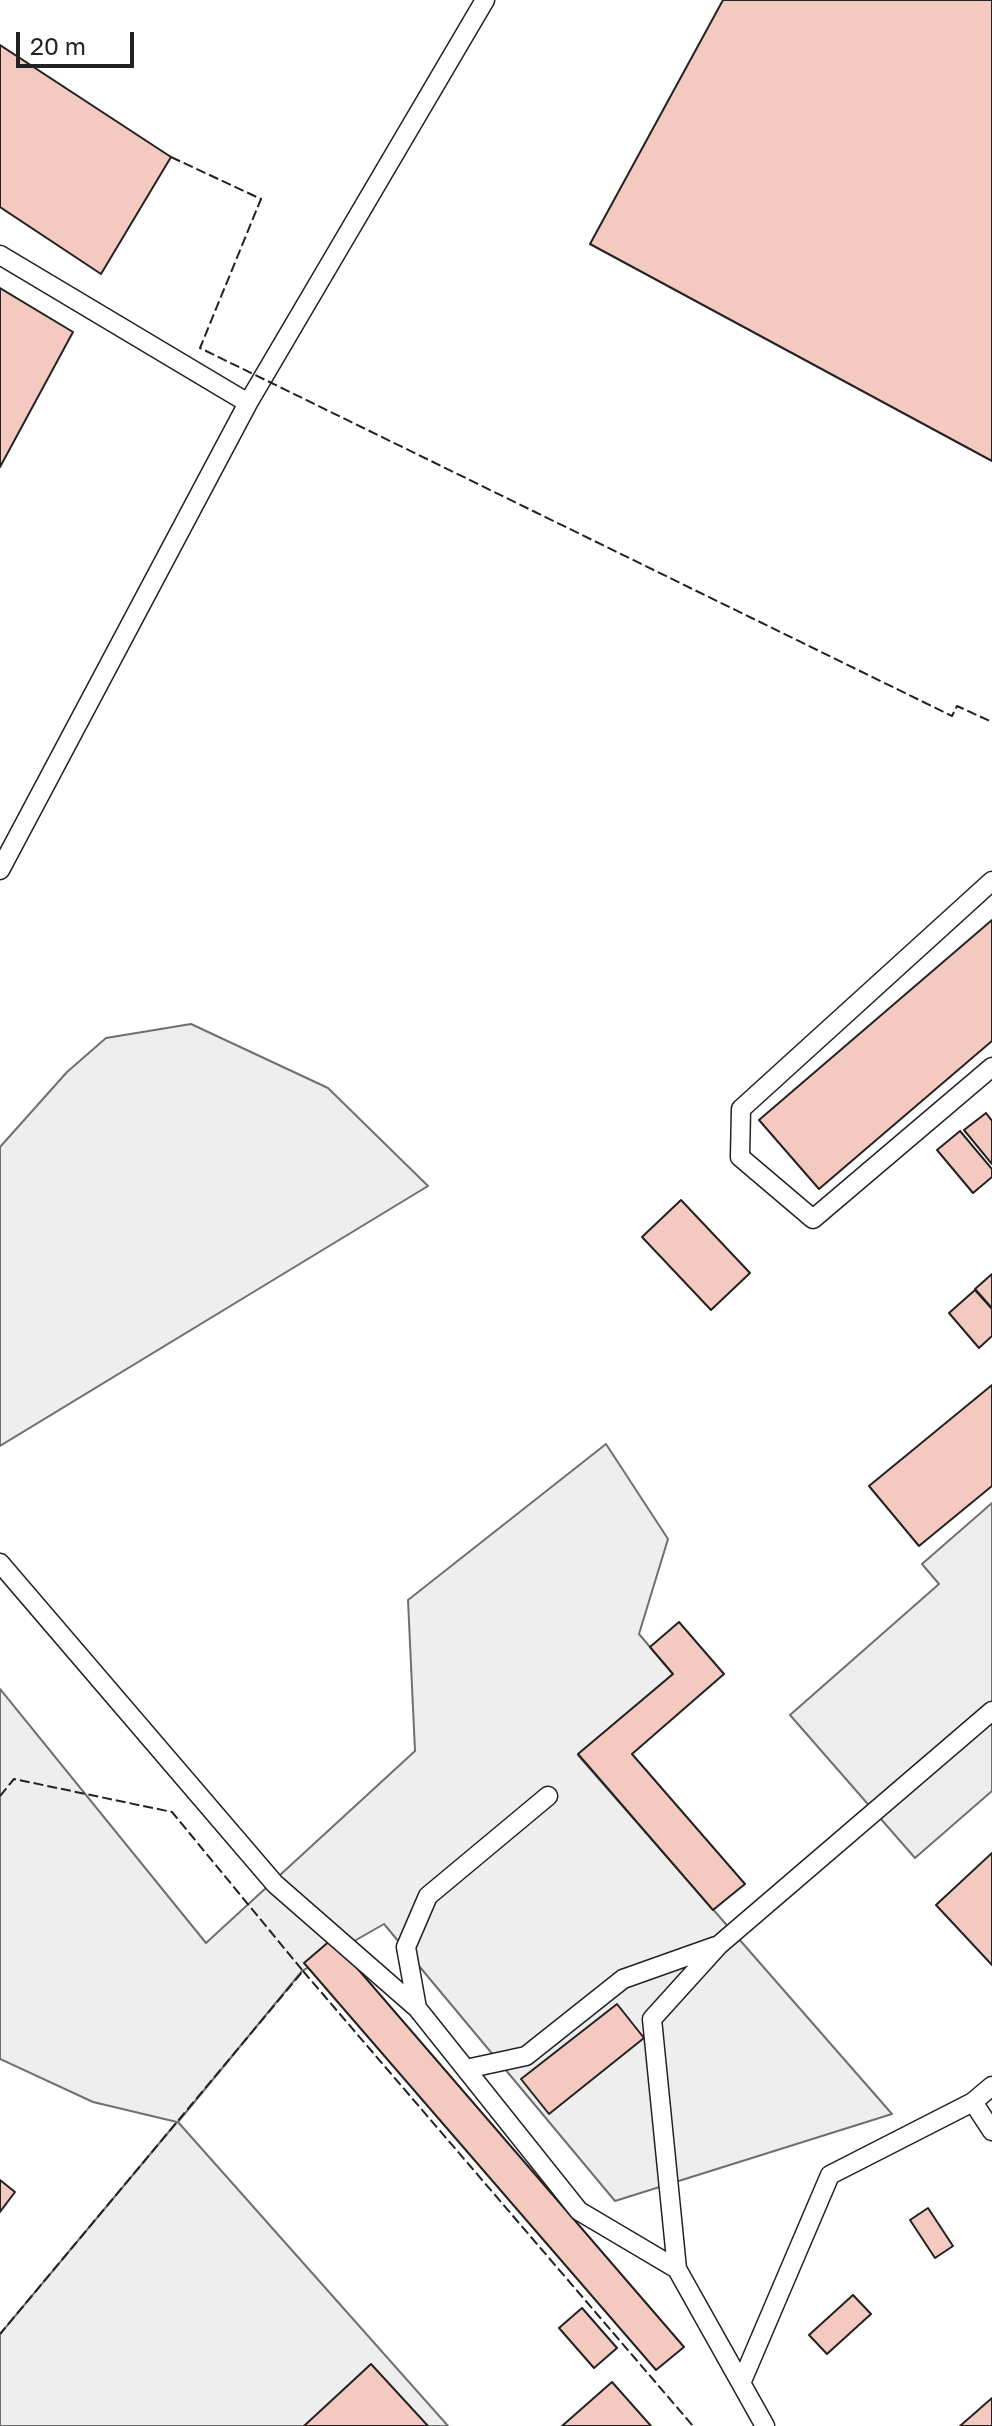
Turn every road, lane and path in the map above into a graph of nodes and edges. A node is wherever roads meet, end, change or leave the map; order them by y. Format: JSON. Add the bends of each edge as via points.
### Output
{"nodes":[{"id":1,"x":485,"y":0,"type":"edge"},
{"id":2,"x":0,"y":255,"type":"edge"},
{"id":3,"x":248,"y":403,"type":"junction"},
{"id":4,"x":0,"y":870,"type":"edge"},
{"id":5,"x":992,"y":881,"type":"edge"},
{"id":6,"x":992,"y":1067,"type":"edge"},
{"id":7,"x":0,"y":1563,"type":"edge"},
{"id":8,"x":992,"y":1711,"type":"edge"},
{"id":9,"x":548,"y":1796,"type":"dead end"},
{"id":10,"x":719,"y":1945,"type":"junction"},
{"id":11,"x":417,"y":2008,"type":"junction"},
{"id":12,"x":466,"y":2069,"type":"junction"},
{"id":13,"x":992,"y":2086,"type":"edge"},
{"id":14,"x":973,"y":2102,"type":"junction"},
{"id":15,"x":992,"y":2131,"type":"edge"},
{"id":16,"x":677,"y":2269,"type":"junction"},
{"id":17,"x":742,"y":2381,"type":"junction"},
{"id":18,"x":765,"y":2426,"type":"edge"}],
"edges":[{"from":1,"to":3,"type":"lane"},
{"from":2,"to":3,"type":"lane"},
{"from":3,"to":4,"type":"lane"},
{"from":5,"to":6,"type":"lane","via":[[741,1109],[740,1157],[813,1219]]},
{"from":7,"to":11,"type":"lane","via":[[275,1884]]},
{"from":8,"to":10,"type":"lane"},
{"from":9,"to":11,"type":"lane","via":[[428,1896],[406,1947]]},
{"from":10,"to":12,"type":"lane","via":[[623,1979],[526,2056]]},
{"from":10,"to":16,"type":"lane","via":[[652,2019]]},
{"from":11,"to":12,"type":"lane"},
{"from":12,"to":16,"type":"lane","via":[[579,2211]]},
{"from":13,"to":14,"type":"lane"},
{"from":14,"to":15,"type":"lane"},
{"from":14,"to":17,"type":"lane","via":[[830,2175]]},
{"from":16,"to":17,"type":"lane"},
{"from":17,"to":18,"type":"lane"}]}
